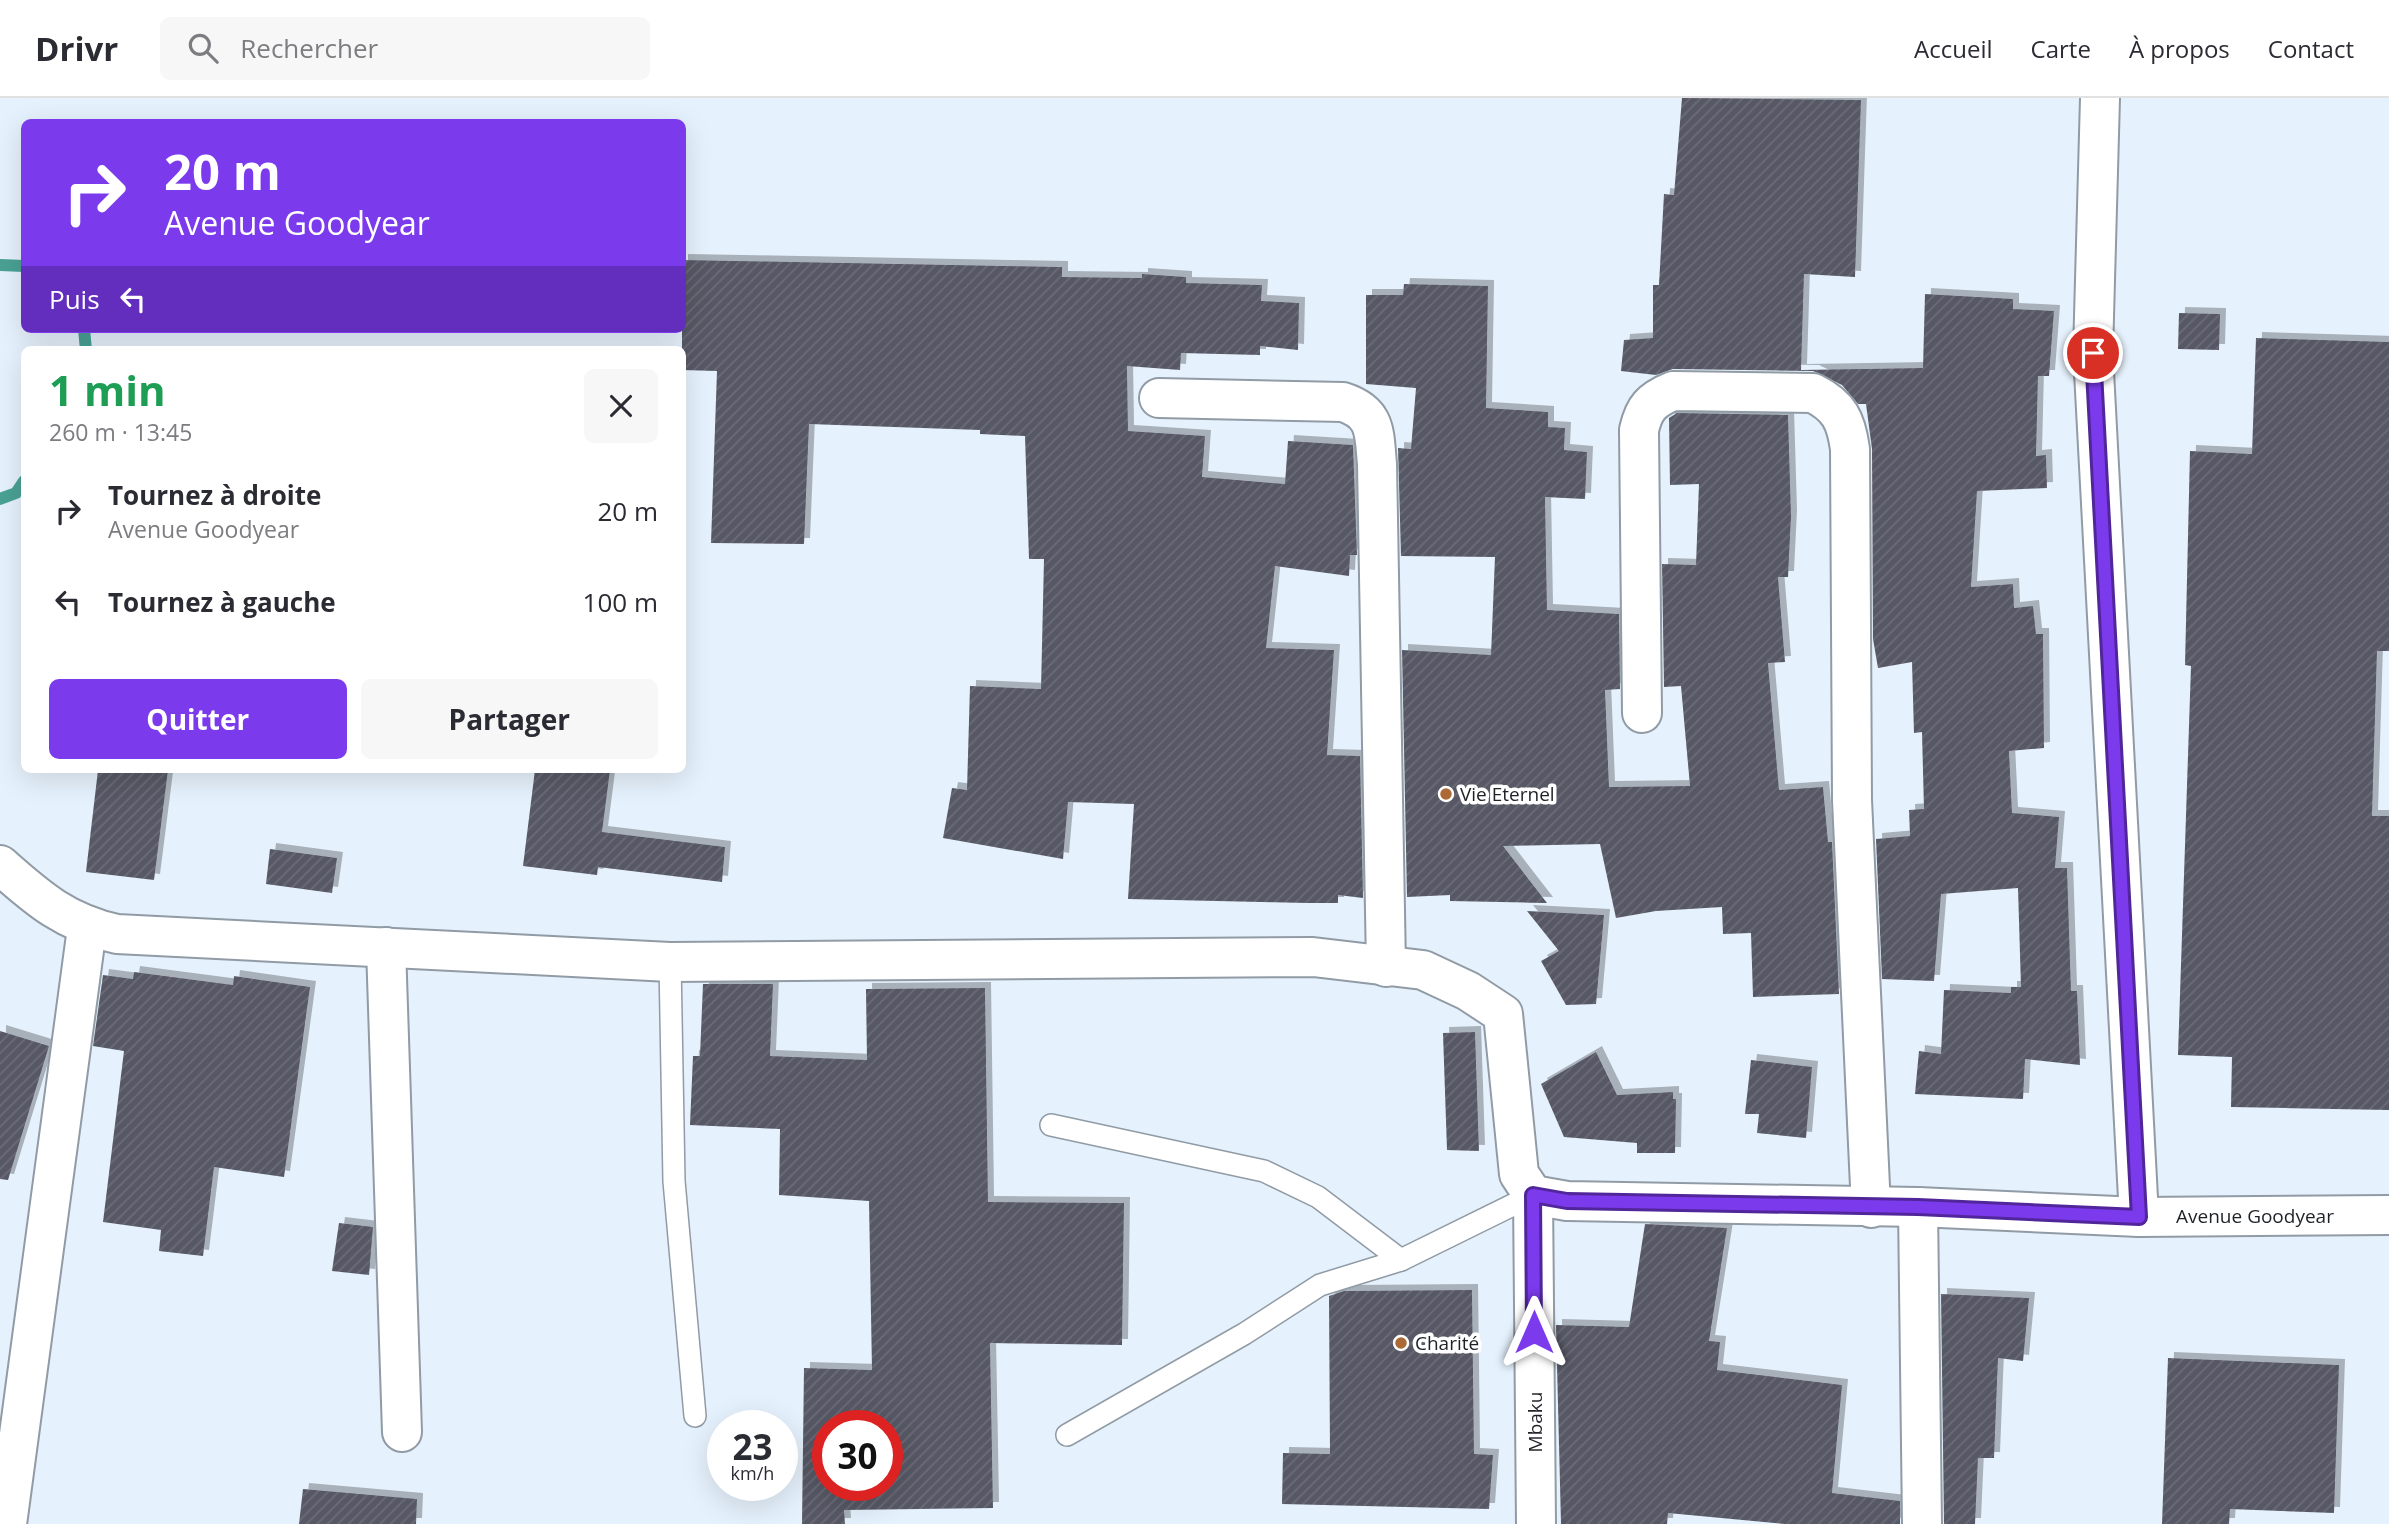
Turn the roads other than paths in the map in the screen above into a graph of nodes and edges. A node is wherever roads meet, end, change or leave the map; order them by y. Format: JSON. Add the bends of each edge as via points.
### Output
{"nodes":[{"id":1,"x":2100,"y":98,"type":"edge"},
{"id":2,"x":1159,"y":398,"type":"dead end"},
{"id":3,"x":1642,"y":713,"type":"dead end"},
{"id":4,"x":0,"y":865,"type":"edge"},
{"id":5,"x":102,"y":931,"type":"junction"},
{"id":6,"x":386,"y":947,"type":"junction"},
{"id":7,"x":670,"y":962,"type":"junction"},
{"id":8,"x":1386,"y":967,"type":"junction"},
{"id":9,"x":1051,"y":1125,"type":"dead end"},
{"id":10,"x":1533,"y":1195,"type":"junction"},
{"id":11,"x":1918,"y":1207,"type":"junction"},
{"id":12,"x":1871,"y":1208,"type":"junction"},
{"id":13,"x":2389,"y":1215,"type":"edge"},
{"id":14,"x":2139,"y":1217,"type":"junction"},
{"id":15,"x":1401,"y":1260,"type":"junction"},
{"id":16,"x":695,"y":1416,"type":"dead end"},
{"id":17,"x":402,"y":1432,"type":"dead end"},
{"id":18,"x":1067,"y":1434,"type":"dead end"},
{"id":19,"x":7,"y":1524,"type":"edge"},
{"id":20,"x":1536,"y":1524,"type":"edge"},
{"id":21,"x":1922,"y":1524,"type":"edge"}],
"edges":[{"from":1,"to":14,"type":"street","via":[[2093,353]]},
{"from":2,"to":8,"type":"street","via":[[1343,402],[1361,407],[1374,428]]},
{"from":3,"to":12,"type":"street","via":[[1639,430],[1643,412],[1655,398],[1672,391],[1812,393],[1829,401],[1847,428],[1850,449],[1852,800]]},
{"from":4,"to":5,"type":"street","via":[[43,903]]},
{"from":5,"to":6,"type":"street"},
{"from":5,"to":19,"type":"street"},
{"from":6,"to":7,"type":"street"},
{"from":6,"to":17,"type":"street"},
{"from":7,"to":8,"type":"street","via":[[1313,957]]},
{"from":7,"to":16,"type":"lane","via":[[674,1181]]},
{"from":8,"to":10,"type":"street","via":[[1423,970],[1503,1014],[1520,1174]]},
{"from":9,"to":15,"type":"lane","via":[[1264,1171],[1318,1197]]},
{"from":10,"to":12,"type":"street","name":"Avenue Goodyear","via":[[1567,1201]]},
{"from":10,"to":15,"type":"lane"},
{"from":10,"to":20,"type":"street","name":"Mbaku"},
{"from":11,"to":12,"type":"street","name":"Avenue Goodyear"},
{"from":11,"to":14,"type":"street","name":"Avenue Goodyear"},
{"from":11,"to":21,"type":"street"},
{"from":13,"to":14,"type":"street","name":"Avenue Goodyear"},
{"from":15,"to":18,"type":"lane","via":[[1320,1286]]}]}
